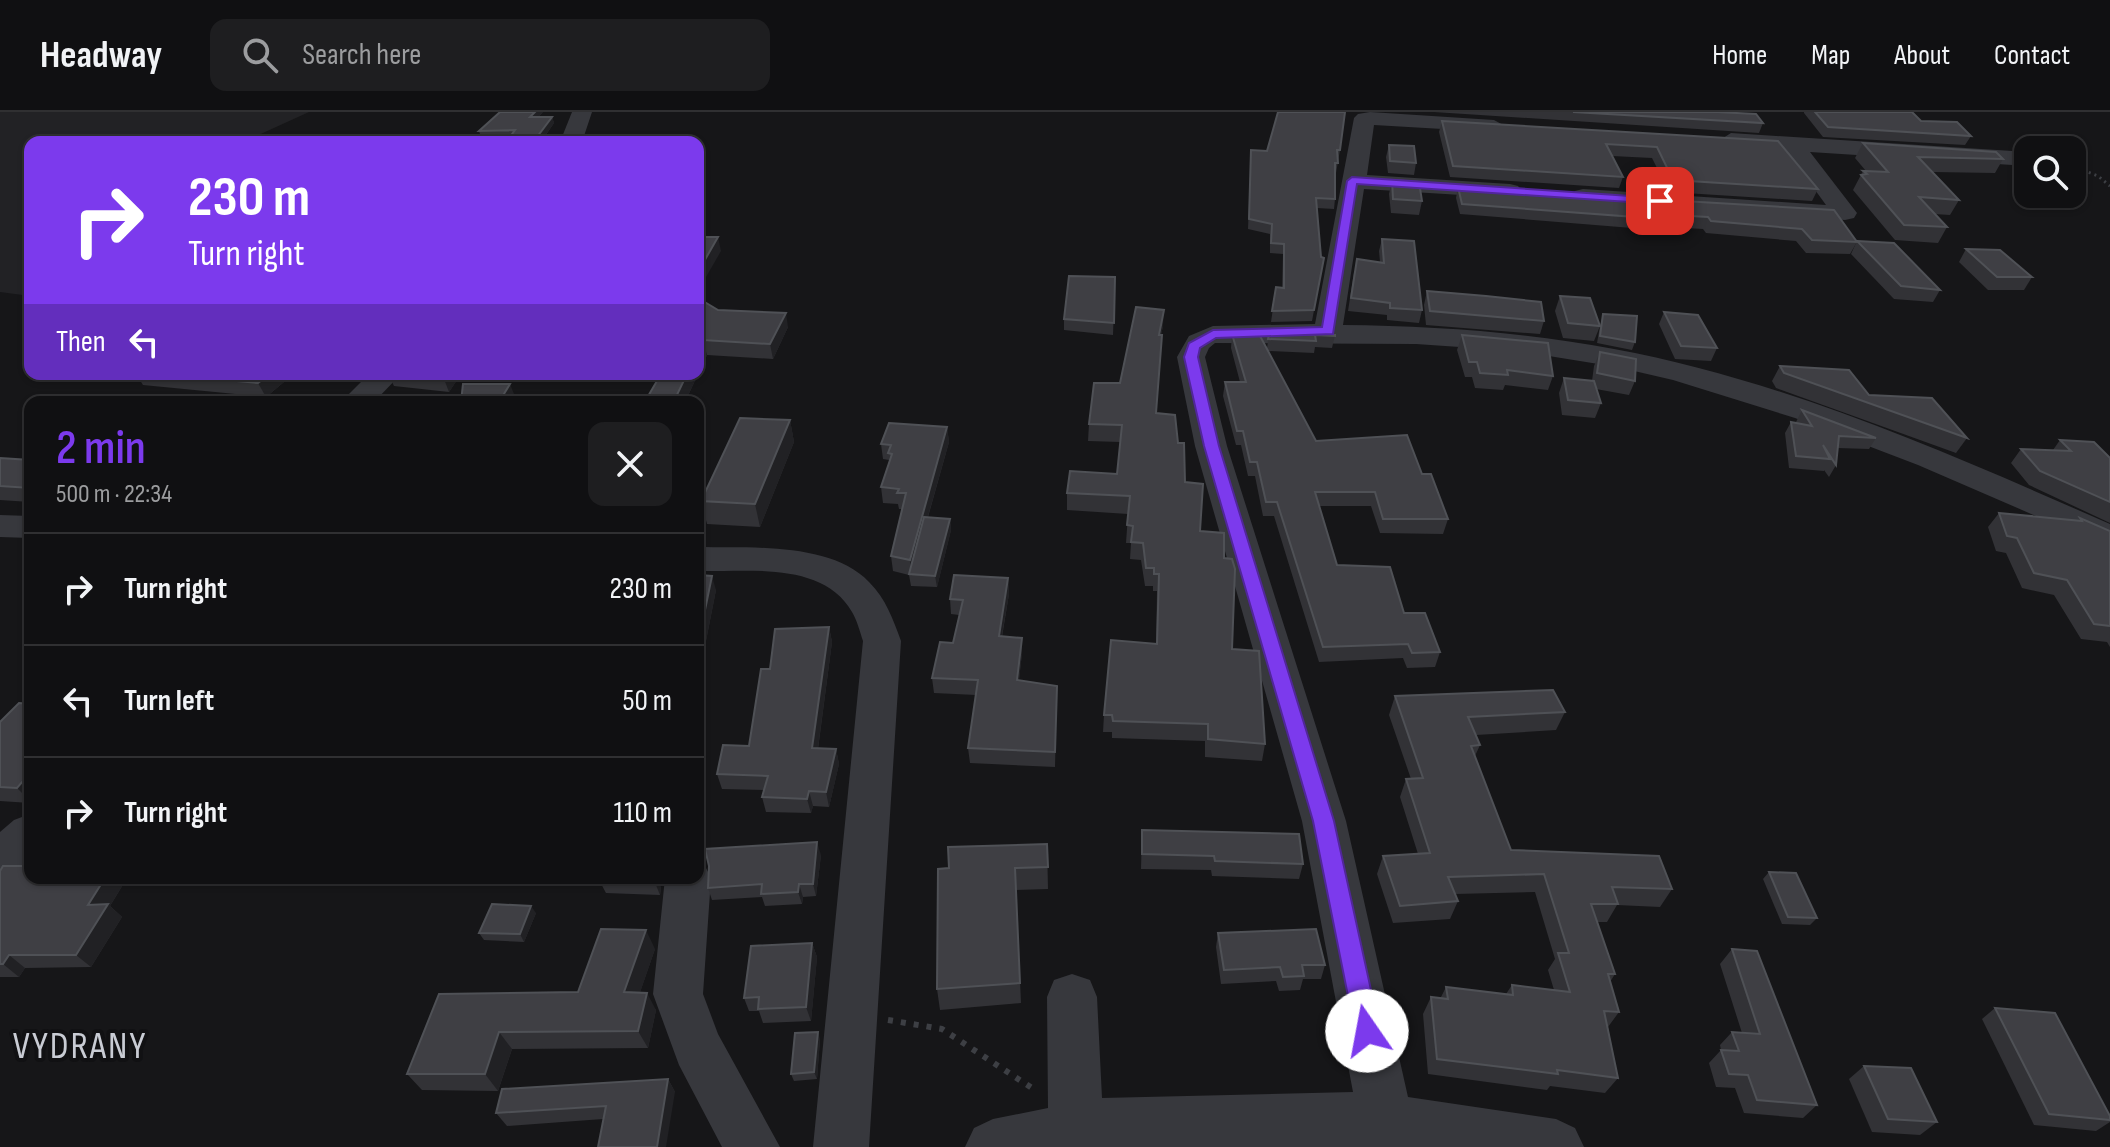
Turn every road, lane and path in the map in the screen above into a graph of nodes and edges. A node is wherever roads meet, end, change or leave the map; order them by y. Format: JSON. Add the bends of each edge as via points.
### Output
{"nodes":[{"id":1,"x":582,"y":112,"type":"edge"},
{"id":2,"x":1365,"y":115,"type":"edge"},
{"id":3,"x":1523,"y":128,"type":"edge"},
{"id":4,"x":573,"y":136,"type":"edge"},
{"id":5,"x":1713,"y":139,"type":"edge"},
{"id":6,"x":1793,"y":144,"type":"junction"},
{"id":7,"x":2014,"y":158,"type":"edge"},
{"id":8,"x":2086,"y":171,"type":"edge"},
{"id":9,"x":1352,"y":181,"type":"junction"},
{"id":10,"x":2110,"y":186,"type":"edge"},
{"id":11,"x":1527,"y":192,"type":"edge"},
{"id":12,"x":1559,"y":194,"type":"edge"},
{"id":13,"x":1328,"y":331,"type":"junction"},
{"id":14,"x":380,"y":380,"type":"edge"},
{"id":15,"x":362,"y":396,"type":"edge"},
{"id":16,"x":0,"y":526,"type":"edge"},
{"id":17,"x":24,"y":527,"type":"edge"},
{"id":18,"x":2110,"y":537,"type":"edge"},
{"id":19,"x":704,"y":559,"type":"edge"},
{"id":20,"x":24,"y":838,"type":"edge"},
{"id":21,"x":0,"y":860,"type":"edge"},
{"id":22,"x":687,"y":884,"type":"edge"},
{"id":23,"x":1072,"y":997,"type":"dead end"},
{"id":24,"x":880,"y":1018,"type":"dead end"},
{"id":25,"x":1075,"y":1120,"type":"junction"},
{"id":26,"x":1386,"y":1121,"type":"junction"},
{"id":27,"x":752,"y":1147,"type":"edge"},
{"id":28,"x":841,"y":1147,"type":"edge"},
{"id":29,"x":993,"y":1147,"type":"edge"},
{"id":30,"x":1556,"y":1147,"type":"edge"}],
"edges":[{"from":1,"to":4,"type":"street"},
{"from":2,"to":3,"type":"street"},
{"from":2,"to":9,"type":"street"},
{"from":5,"to":6,"type":"street"},
{"from":6,"to":7,"type":"street"},
{"from":6,"to":12,"type":"street","via":[[1852,223]]},
{"from":8,"to":10,"type":"path"},
{"from":9,"to":11,"type":"street"},
{"from":9,"to":13,"type":"street"},
{"from":13,"to":18,"type":"street","via":[[1566,349],[1655,367],[1870,435]]},
{"from":13,"to":26,"type":"street","via":[[1213,334],[1194,346],[1191,357],[1211,446],[1324,821]]},
{"from":14,"to":15,"type":"street"},
{"from":16,"to":17,"type":"street"},
{"from":19,"to":28,"type":"street","via":[[817,568],[856,587],[878,620],[882,641]]},
{"from":20,"to":21,"type":"street"},
{"from":22,"to":27,"type":"street","via":[[678,994],[697,1047]]},
{"from":23,"to":25,"type":"street"},
{"from":24,"to":25,"type":"path","via":[[942,1029]]},
{"from":25,"to":26,"type":"street","via":[[1097,1125]]},
{"from":25,"to":29,"type":"street"},
{"from":26,"to":30,"type":"street"}]}
